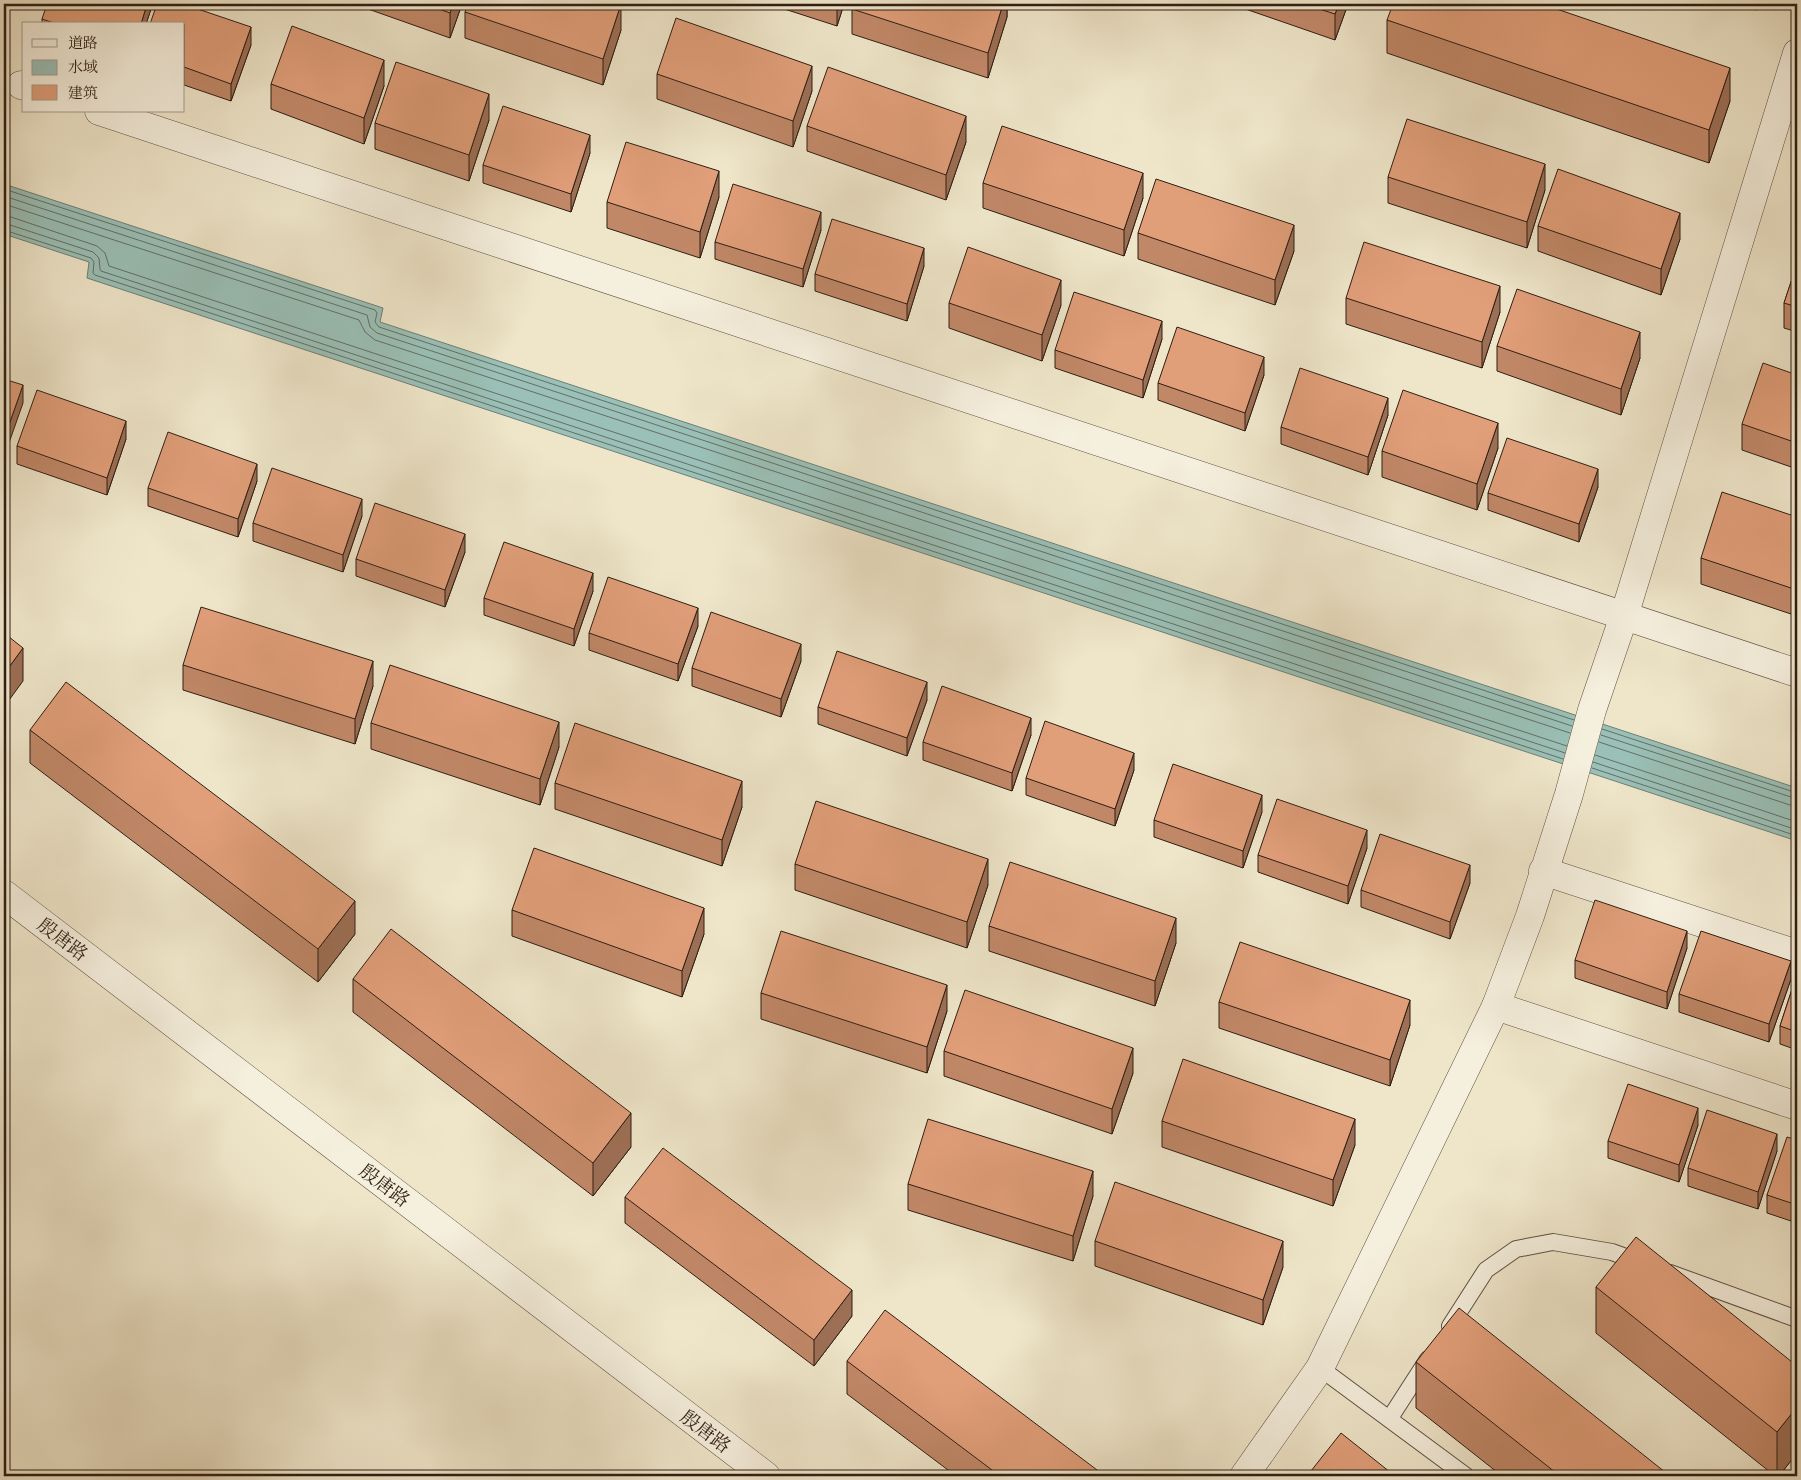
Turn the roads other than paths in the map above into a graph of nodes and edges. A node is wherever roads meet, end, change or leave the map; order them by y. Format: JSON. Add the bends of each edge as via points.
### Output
{"nodes":[{"id":1,"x":1797,"y":53,"type":"edge"},
{"id":2,"x":102,"y":112,"type":"edge"},
{"id":3,"x":1624,"y":616,"type":"junction"},
{"id":4,"x":1797,"y":673,"type":"edge"},
{"id":5,"x":1544,"y":871,"type":"junction"},
{"id":6,"x":4,"y":894,"type":"edge"},
{"id":7,"x":1797,"y":954,"type":"edge"},
{"id":8,"x":1496,"y":1006,"type":"junction"},
{"id":9,"x":1797,"y":1106,"type":"edge"},
{"id":10,"x":1797,"y":1319,"type":"edge"},
{"id":11,"x":1320,"y":1368,"type":"junction"},
{"id":12,"x":1390,"y":1418,"type":"junction"},
{"id":13,"x":766,"y":1476,"type":"edge"},
{"id":14,"x":1244,"y":1476,"type":"edge"},
{"id":15,"x":1466,"y":1476,"type":"edge"}],
"edges":[{"from":1,"to":3,"type":"street"},
{"from":2,"to":3,"type":"street"},
{"from":3,"to":4,"type":"street"},
{"from":3,"to":5,"type":"street"},
{"from":5,"to":7,"type":"street"},
{"from":5,"to":8,"type":"street"},
{"from":6,"to":13,"type":"street","name":"殷唐路"},
{"from":8,"to":9,"type":"street"},
{"from":8,"to":11,"type":"street"},
{"from":10,"to":12,"type":"lane","via":[[1612,1252],[1553,1242],[1516,1249],[1486,1270]]},
{"from":11,"to":12,"type":"lane"},
{"from":11,"to":14,"type":"street"},
{"from":12,"to":15,"type":"lane"}]}
